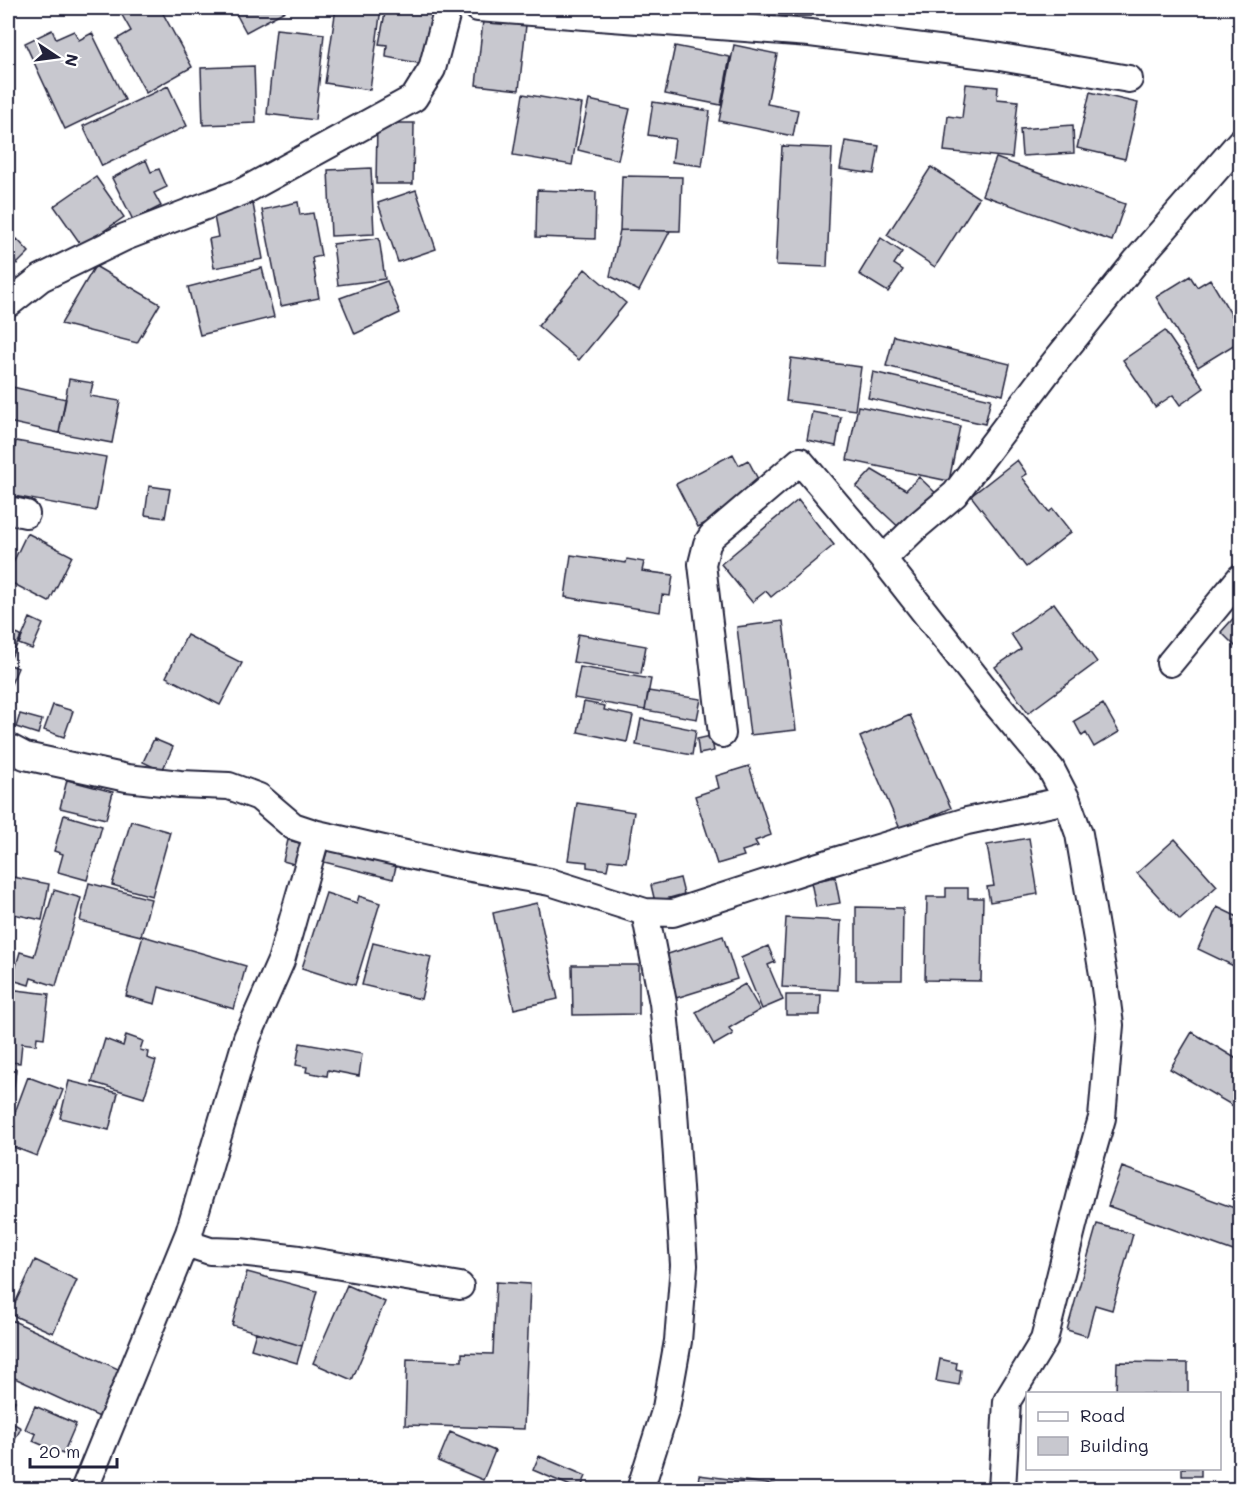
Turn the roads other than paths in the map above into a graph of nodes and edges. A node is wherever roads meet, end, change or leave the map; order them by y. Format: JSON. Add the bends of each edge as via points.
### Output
{"nodes":[{"id":1,"x":448,"y":8,"type":"edge"},
{"id":2,"x":478,"y":8,"type":"edge"},
{"id":3,"x":1129,"y":79,"type":"dead end"},
{"id":4,"x":1240,"y":142,"type":"edge"},
{"id":5,"x":8,"y":304,"type":"edge"},
{"id":6,"x":883,"y":559,"type":"junction"},
{"id":7,"x":1240,"y":578,"type":"edge"},
{"id":8,"x":1170,"y":663,"type":"dead end"},
{"id":9,"x":722,"y":734,"type":"dead end"},
{"id":10,"x":8,"y":747,"type":"edge"},
{"id":11,"x":1067,"y":801,"type":"junction"},
{"id":12,"x":317,"y":834,"type":"junction"},
{"id":13,"x":645,"y":912,"type":"junction"},
{"id":14,"x":189,"y":1233,"type":"junction"},
{"id":15,"x":460,"y":1286,"type":"dead end"},
{"id":16,"x":84,"y":1490,"type":"edge"},
{"id":17,"x":640,"y":1490,"type":"edge"},
{"id":18,"x":1002,"y":1490,"type":"edge"}],
"edges":[{"from":1,"to":5,"type":"street","via":[[432,69],[414,98],[244,191],[125,237],[41,278]]},
{"from":2,"to":3,"type":"street","via":[[810,33],[994,56]]},
{"from":4,"to":6,"type":"street","via":[[1137,260],[955,494]]},
{"from":6,"to":9,"type":"street","via":[[800,462],[712,536],[702,564]]},
{"from":6,"to":11,"type":"street","via":[[1051,769]]},
{"from":7,"to":8,"type":"street"},
{"from":10,"to":12,"type":"street","via":[[25,756],[127,778],[229,786],[259,796],[293,826]]},
{"from":11,"to":13,"type":"street","via":[[967,821],[673,913]]},
{"from":11,"to":18,"type":"street","via":[[1079,834],[1110,1025],[1102,1118],[1044,1340],[1007,1401]]},
{"from":12,"to":13,"type":"street","via":[[550,882]]},
{"from":12,"to":14,"type":"street","via":[[281,961],[247,1038]]},
{"from":13,"to":17,"type":"street","via":[[663,1002],[674,1096],[684,1265],[678,1341],[666,1408]]},
{"from":14,"to":15,"type":"street","via":[[192,1245],[210,1251],[299,1259]]},
{"from":14,"to":16,"type":"street"}]}
